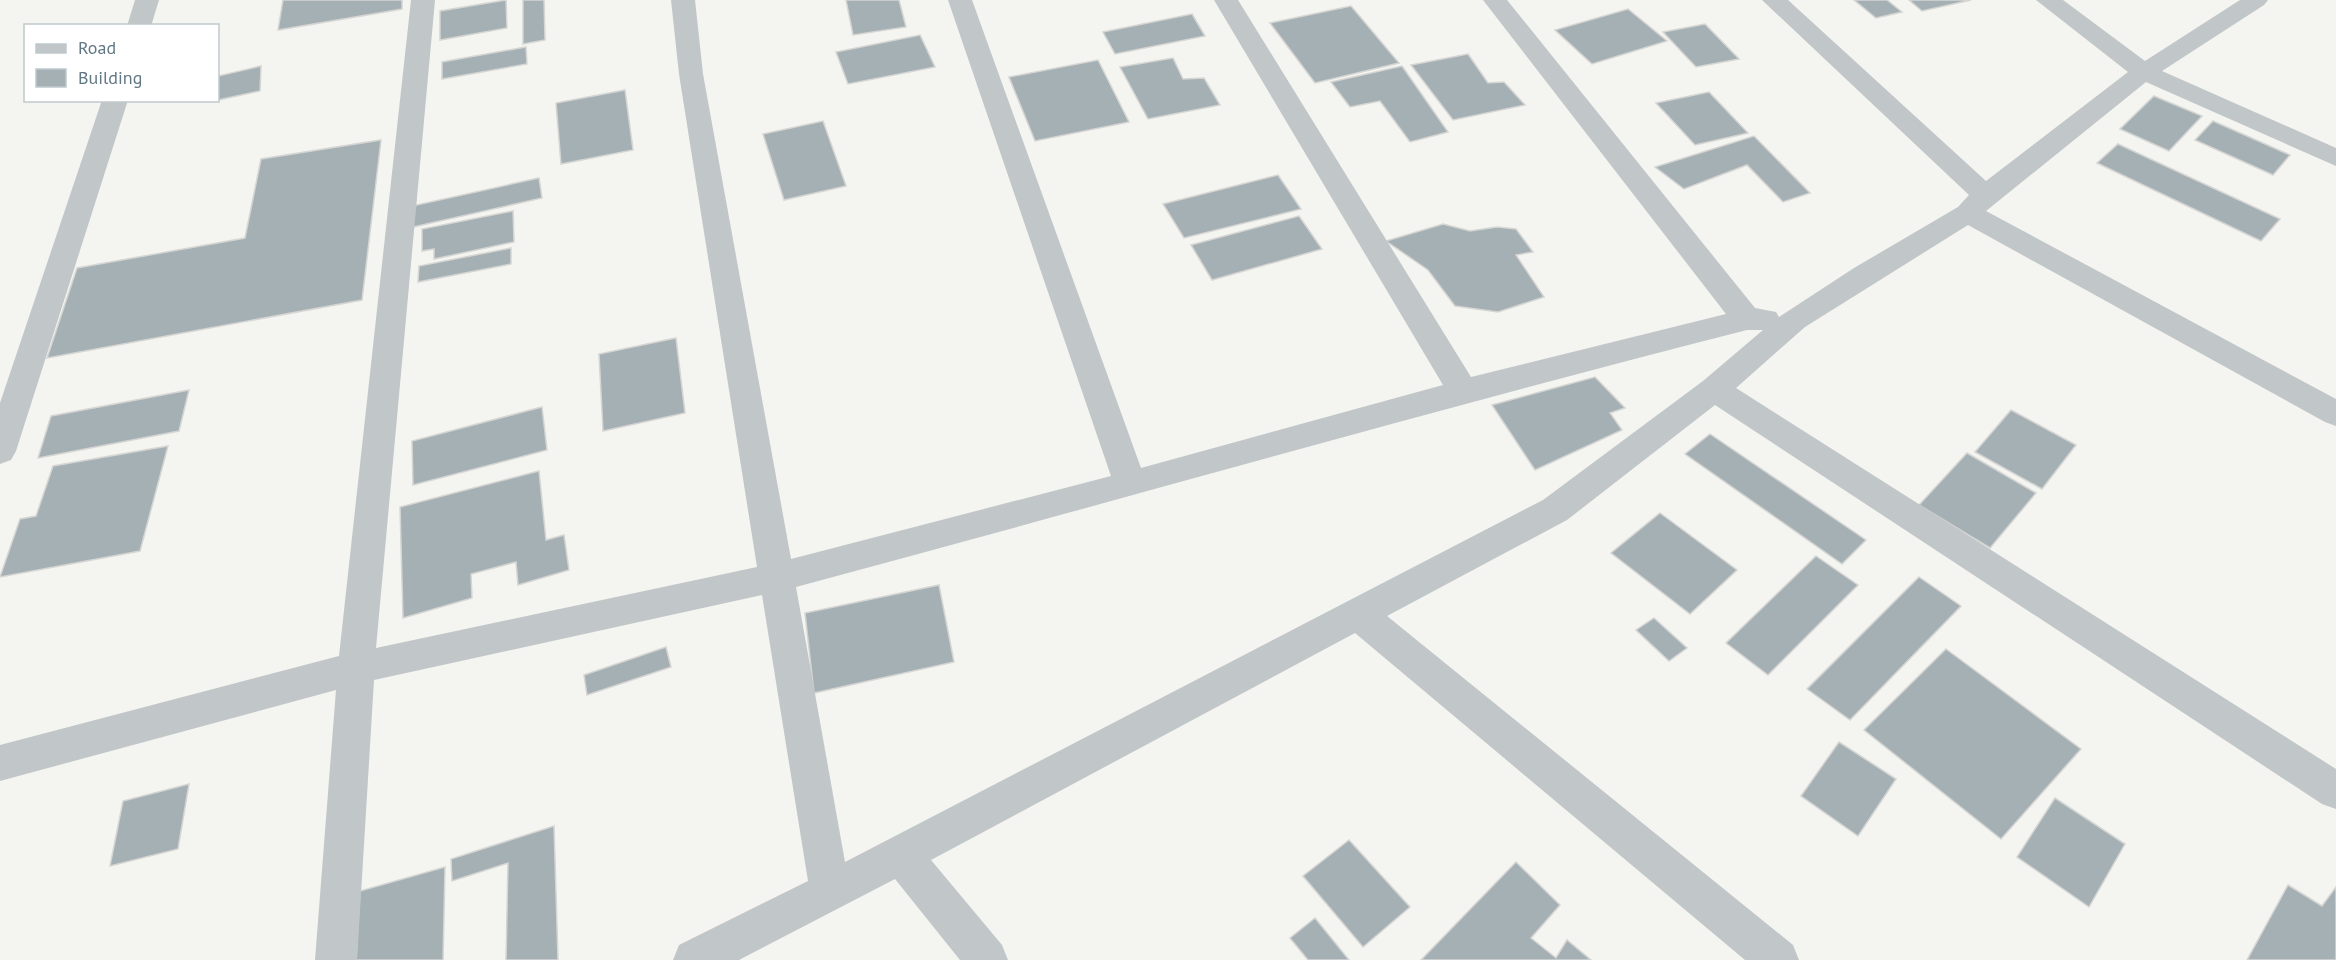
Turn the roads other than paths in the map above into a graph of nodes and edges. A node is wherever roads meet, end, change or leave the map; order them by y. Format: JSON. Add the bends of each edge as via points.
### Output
{"nodes":[{"id":1,"x":147,"y":0,"type":"edge"},
{"id":2,"x":423,"y":0,"type":"edge"},
{"id":3,"x":683,"y":0,"type":"edge"},
{"id":4,"x":960,"y":0,"type":"edge"},
{"id":5,"x":1226,"y":0,"type":"edge"},
{"id":6,"x":1495,"y":0,"type":"edge"},
{"id":7,"x":1774,"y":0,"type":"edge"},
{"id":8,"x":2048,"y":0,"type":"edge"},
{"id":9,"x":2256,"y":0,"type":"edge"},
{"id":10,"x":140,"y":24,"type":"edge"},
{"id":11,"x":2144,"y":72,"type":"junction"},
{"id":12,"x":114,"y":102,"type":"edge"},
{"id":13,"x":2336,"y":158,"type":"edge"},
{"id":14,"x":1977,"y":204,"type":"junction"},
{"id":15,"x":1747,"y":319,"type":"junction"},
{"id":16,"x":1794,"y":320,"type":"junction"},
{"id":17,"x":1714,"y":389,"type":"junction"},
{"id":18,"x":1463,"y":391,"type":"junction"},
{"id":19,"x":2336,"y":414,"type":"edge"},
{"id":20,"x":0,"y":451,"type":"edge"},
{"id":21,"x":1130,"y":484,"type":"junction"},
{"id":22,"x":779,"y":577,"type":"junction"},
{"id":23,"x":1357,"y":613,"type":"junction"},
{"id":24,"x":356,"y":668,"type":"junction"},
{"id":25,"x":0,"y":763,"type":"edge"},
{"id":26,"x":2336,"y":791,"type":"edge"},
{"id":27,"x":901,"y":855,"type":"junction"},
{"id":28,"x":830,"y":892,"type":"junction"},
{"id":29,"x":336,"y":960,"type":"edge"},
{"id":30,"x":694,"y":960,"type":"edge"},
{"id":31,"x":987,"y":960,"type":"edge"},
{"id":32,"x":1778,"y":960,"type":"edge"}],
"edges":[{"from":1,"to":10,"type":"street"},
{"from":2,"to":24,"type":"street"},
{"from":3,"to":22,"type":"street","via":[[691,74]]},
{"from":4,"to":21,"type":"street"},
{"from":5,"to":18,"type":"street"},
{"from":6,"to":15,"type":"street"},
{"from":7,"to":14,"type":"street"},
{"from":8,"to":11,"type":"street"},
{"from":9,"to":11,"type":"street"},
{"from":11,"to":13,"type":"street"},
{"from":11,"to":14,"type":"street"},
{"from":12,"to":20,"type":"street"},
{"from":14,"to":16,"type":"street"},
{"from":14,"to":19,"type":"street"},
{"from":15,"to":16,"type":"street"},
{"from":15,"to":18,"type":"street"},
{"from":16,"to":17,"type":"street"},
{"from":17,"to":23,"type":"street","via":[[1555,510]]},
{"from":17,"to":26,"type":"street"},
{"from":18,"to":21,"type":"street"},
{"from":21,"to":22,"type":"street"},
{"from":22,"to":24,"type":"street"},
{"from":22,"to":28,"type":"street"},
{"from":23,"to":27,"type":"street"},
{"from":23,"to":32,"type":"street"},
{"from":24,"to":25,"type":"street"},
{"from":24,"to":29,"type":"street"},
{"from":27,"to":28,"type":"street"},
{"from":27,"to":31,"type":"street"},
{"from":28,"to":30,"type":"street"}]}
